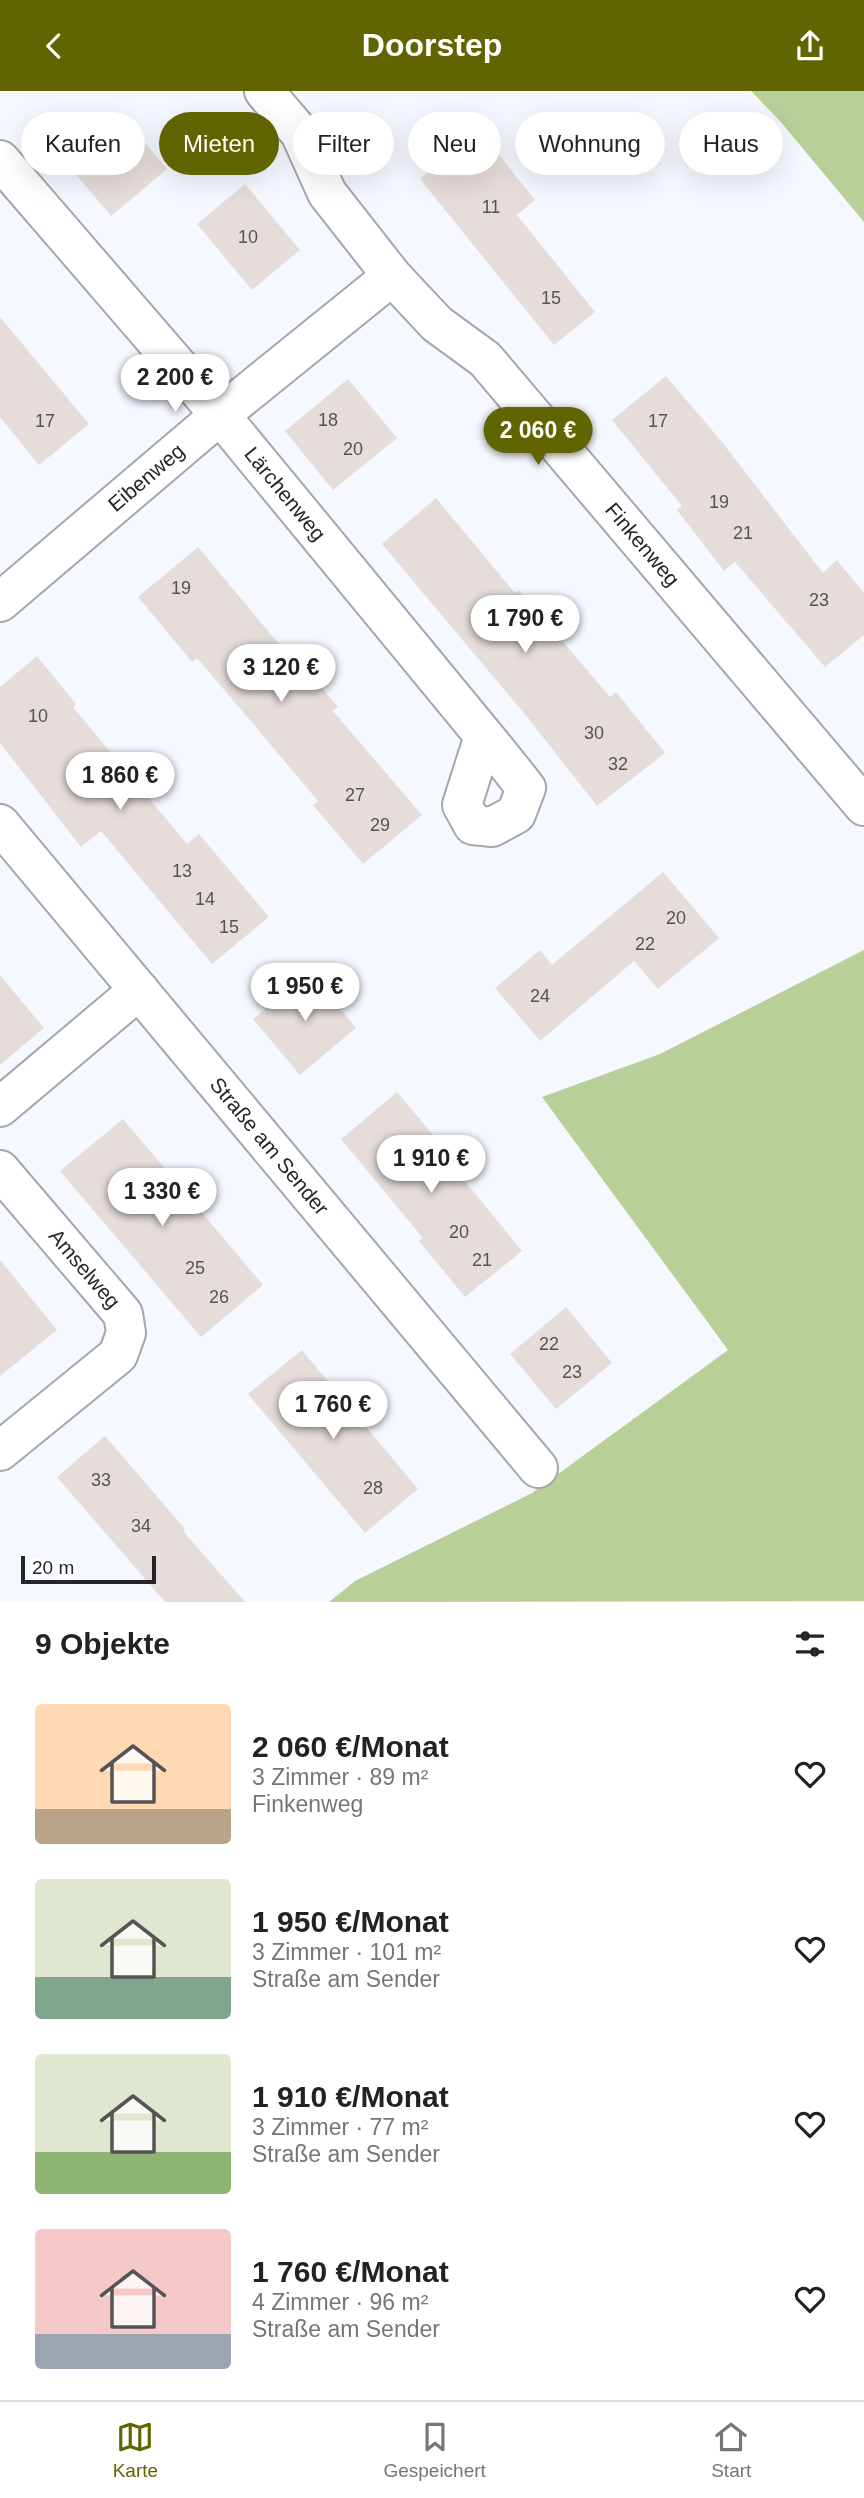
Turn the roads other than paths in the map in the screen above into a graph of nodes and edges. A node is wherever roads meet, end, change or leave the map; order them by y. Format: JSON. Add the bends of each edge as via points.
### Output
{"nodes":[{"id":1,"x":264,"y":91,"type":"edge"},
{"id":2,"x":0,"y":160,"type":"edge"},
{"id":3,"x":392,"y":277,"type":"junction"},
{"id":4,"x":220,"y":415,"type":"junction"},
{"id":5,"x":0,"y":602,"type":"edge"},
{"id":6,"x":484,"y":736,"type":"dead end"},
{"id":7,"x":864,"y":806,"type":"edge"},
{"id":8,"x":0,"y":824,"type":"edge"},
{"id":9,"x":139,"y":989,"type":"junction"},
{"id":10,"x":0,"y":1107,"type":"edge"},
{"id":11,"x":0,"y":1170,"type":"edge"},
{"id":12,"x":0,"y":1451,"type":"edge"},
{"id":13,"x":538,"y":1468,"type":"dead end"}],
"edges":[{"from":1,"to":3,"type":"street","name":"Finkenweg","via":[[300,133],[327,193]]},
{"from":2,"to":4,"type":"street","name":"Lärchenweg"},
{"from":3,"to":4,"type":"street","name":"Eibenweg"},
{"from":3,"to":7,"type":"street","name":"Finkenweg","via":[[437,324],[485,359]]},
{"from":4,"to":5,"type":"street","name":"Eibenweg"},
{"from":4,"to":6,"type":"street","name":"Lärchenweg"},
{"from":8,"to":9,"type":"street","name":"Straße am Sender"},
{"from":9,"to":10,"type":"street"},
{"from":9,"to":13,"type":"street","name":"Straße am Sender"},
{"from":11,"to":12,"type":"street","name":"Amselweg","via":[[123,1314],[126,1333],[118,1355]]}]}
